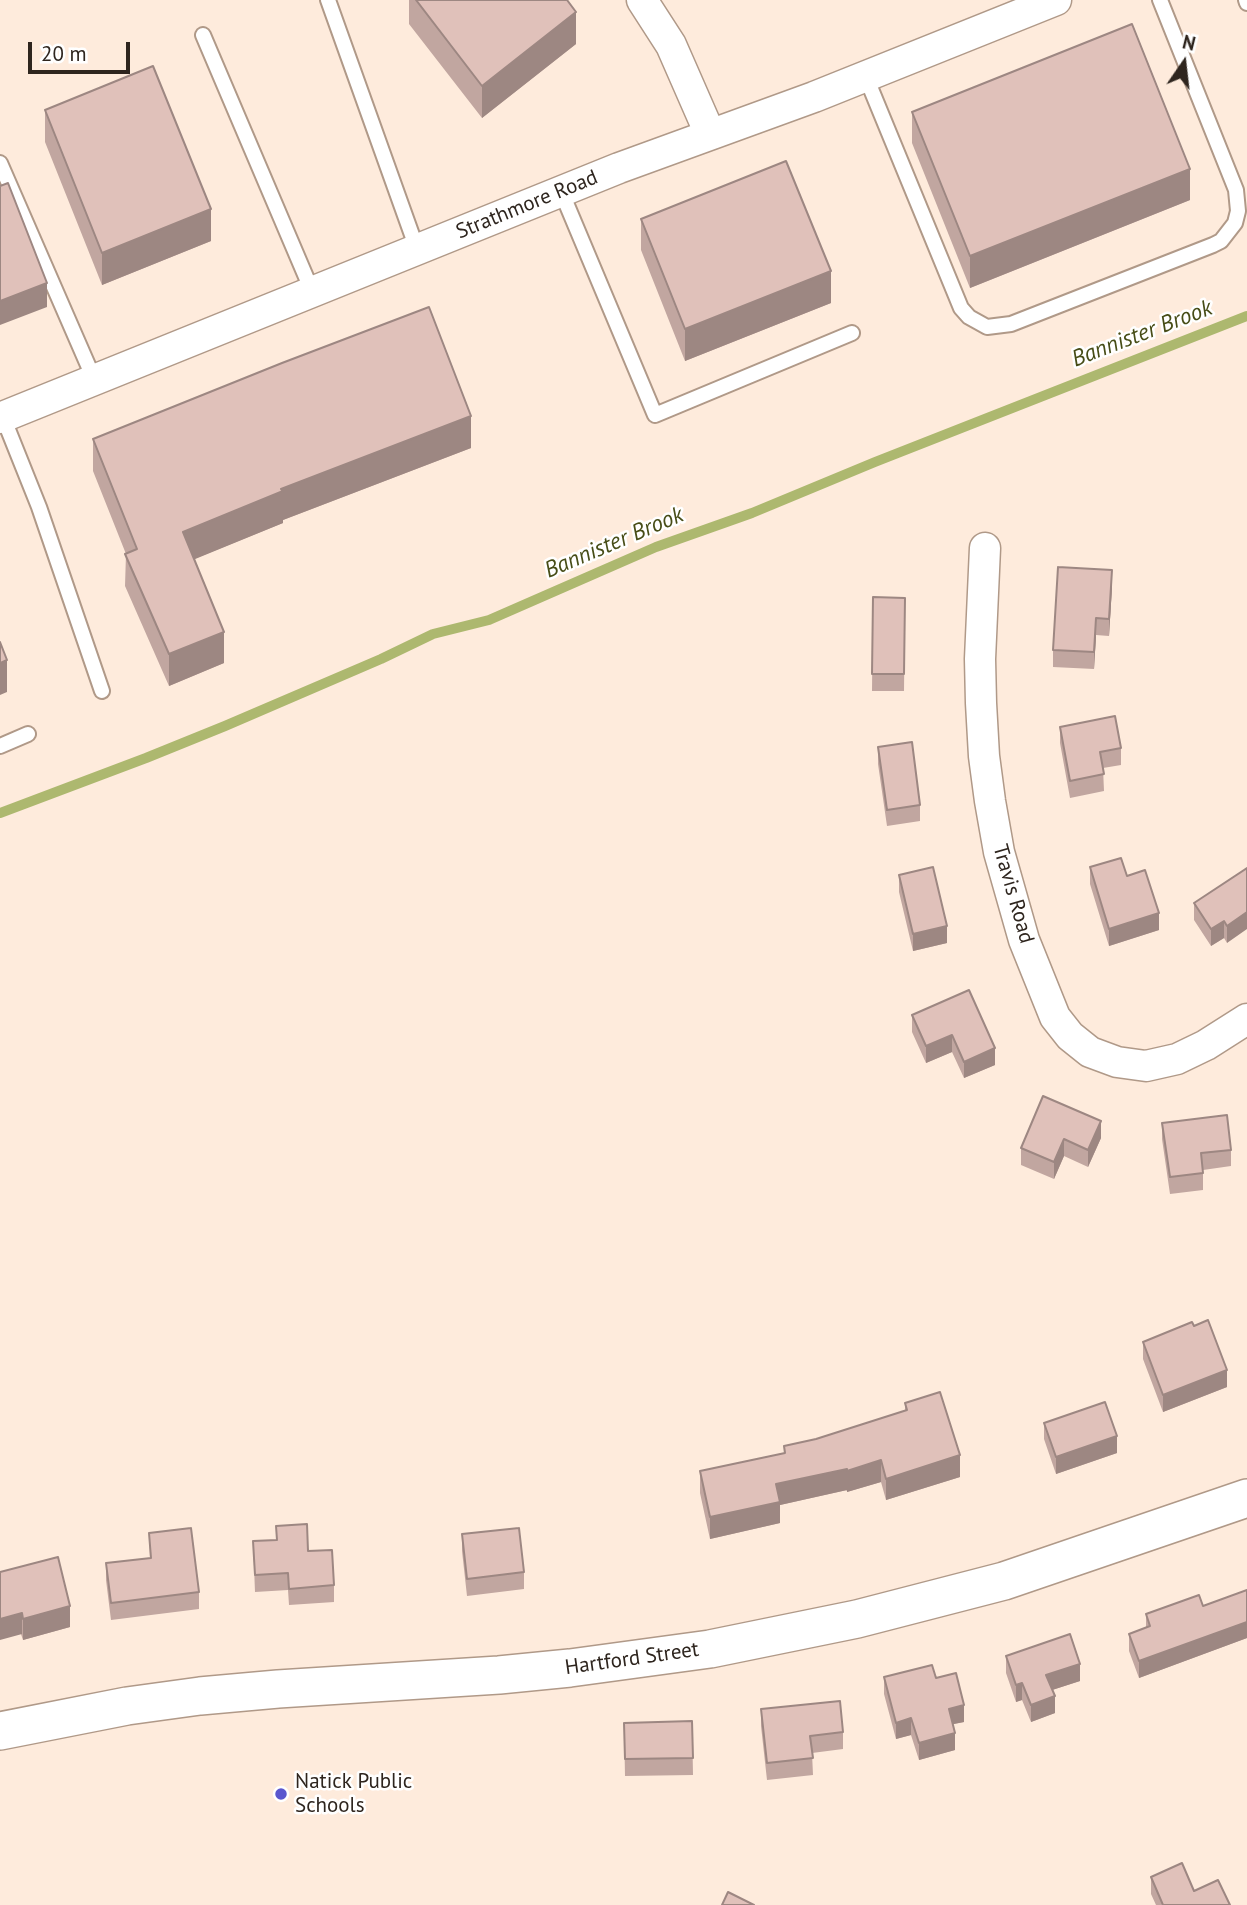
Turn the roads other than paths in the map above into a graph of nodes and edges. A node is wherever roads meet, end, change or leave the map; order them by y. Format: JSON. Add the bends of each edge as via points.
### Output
{"nodes":[{"id":1,"x":328,"y":0,"type":"edge"},
{"id":2,"x":642,"y":0,"type":"edge"},
{"id":3,"x":1056,"y":0,"type":"edge"},
{"id":4,"x":1160,"y":0,"type":"edge"},
{"id":5,"x":203,"y":35,"type":"dead end"},
{"id":6,"x":866,"y":77,"type":"junction"},
{"id":7,"x":710,"y":134,"type":"junction"},
{"id":8,"x":0,"y":163,"type":"edge"},
{"id":9,"x":561,"y":191,"type":"junction"},
{"id":10,"x":417,"y":249,"type":"junction"},
{"id":11,"x":312,"y":291,"type":"junction"},
{"id":12,"x":852,"y":333,"type":"dead end"},
{"id":13,"x":94,"y":379,"type":"junction"},
{"id":14,"x":1,"y":417,"type":"edge"},
{"id":15,"x":985,"y":548,"type":"dead end"},
{"id":16,"x":102,"y":691,"type":"dead end"},
{"id":17,"x":28,"y":734,"type":"dead end"},
{"id":18,"x":0,"y":746,"type":"edge"},
{"id":19,"x":1247,"y":1019,"type":"edge"},
{"id":20,"x":1247,"y":1498,"type":"edge"},
{"id":21,"x":0,"y":1731,"type":"edge"}],
"edges":[{"from":1,"to":10,"type":"lane"},
{"from":2,"to":7,"type":"street","via":[[671,45]]},
{"from":3,"to":6,"type":"street","name":"Strathmore Road"},
{"from":4,"to":6,"type":"lane","via":[[1236,190],[1235,223],[1213,245],[1011,324],[987,327],[961,308]]},
{"from":5,"to":11,"type":"lane"},
{"from":6,"to":7,"type":"street","name":"Strathmore Road"},
{"from":7,"to":9,"type":"street","name":"Strathmore Road"},
{"from":8,"to":13,"type":"lane"},
{"from":9,"to":10,"type":"street","name":"Strathmore Road"},
{"from":9,"to":12,"type":"lane","via":[[655,415]]},
{"from":10,"to":11,"type":"street","name":"Strathmore Road"},
{"from":11,"to":13,"type":"street","name":"Strathmore Road"},
{"from":13,"to":14,"type":"street","name":"Strathmore Road"},
{"from":14,"to":16,"type":"lane","via":[[39,507]]},
{"from":15,"to":19,"type":"street","name":"Travis Road","via":[[980,659],[990,801],[1024,940],[1055,1017],[1090,1052],[1146,1066],[1177,1059]]},
{"from":17,"to":18,"type":"lane"},
{"from":20,"to":21,"type":"street","name":"Hartford Street","via":[[1004,1581],[857,1619],[710,1649],[511,1674],[200,1696]]}]}
